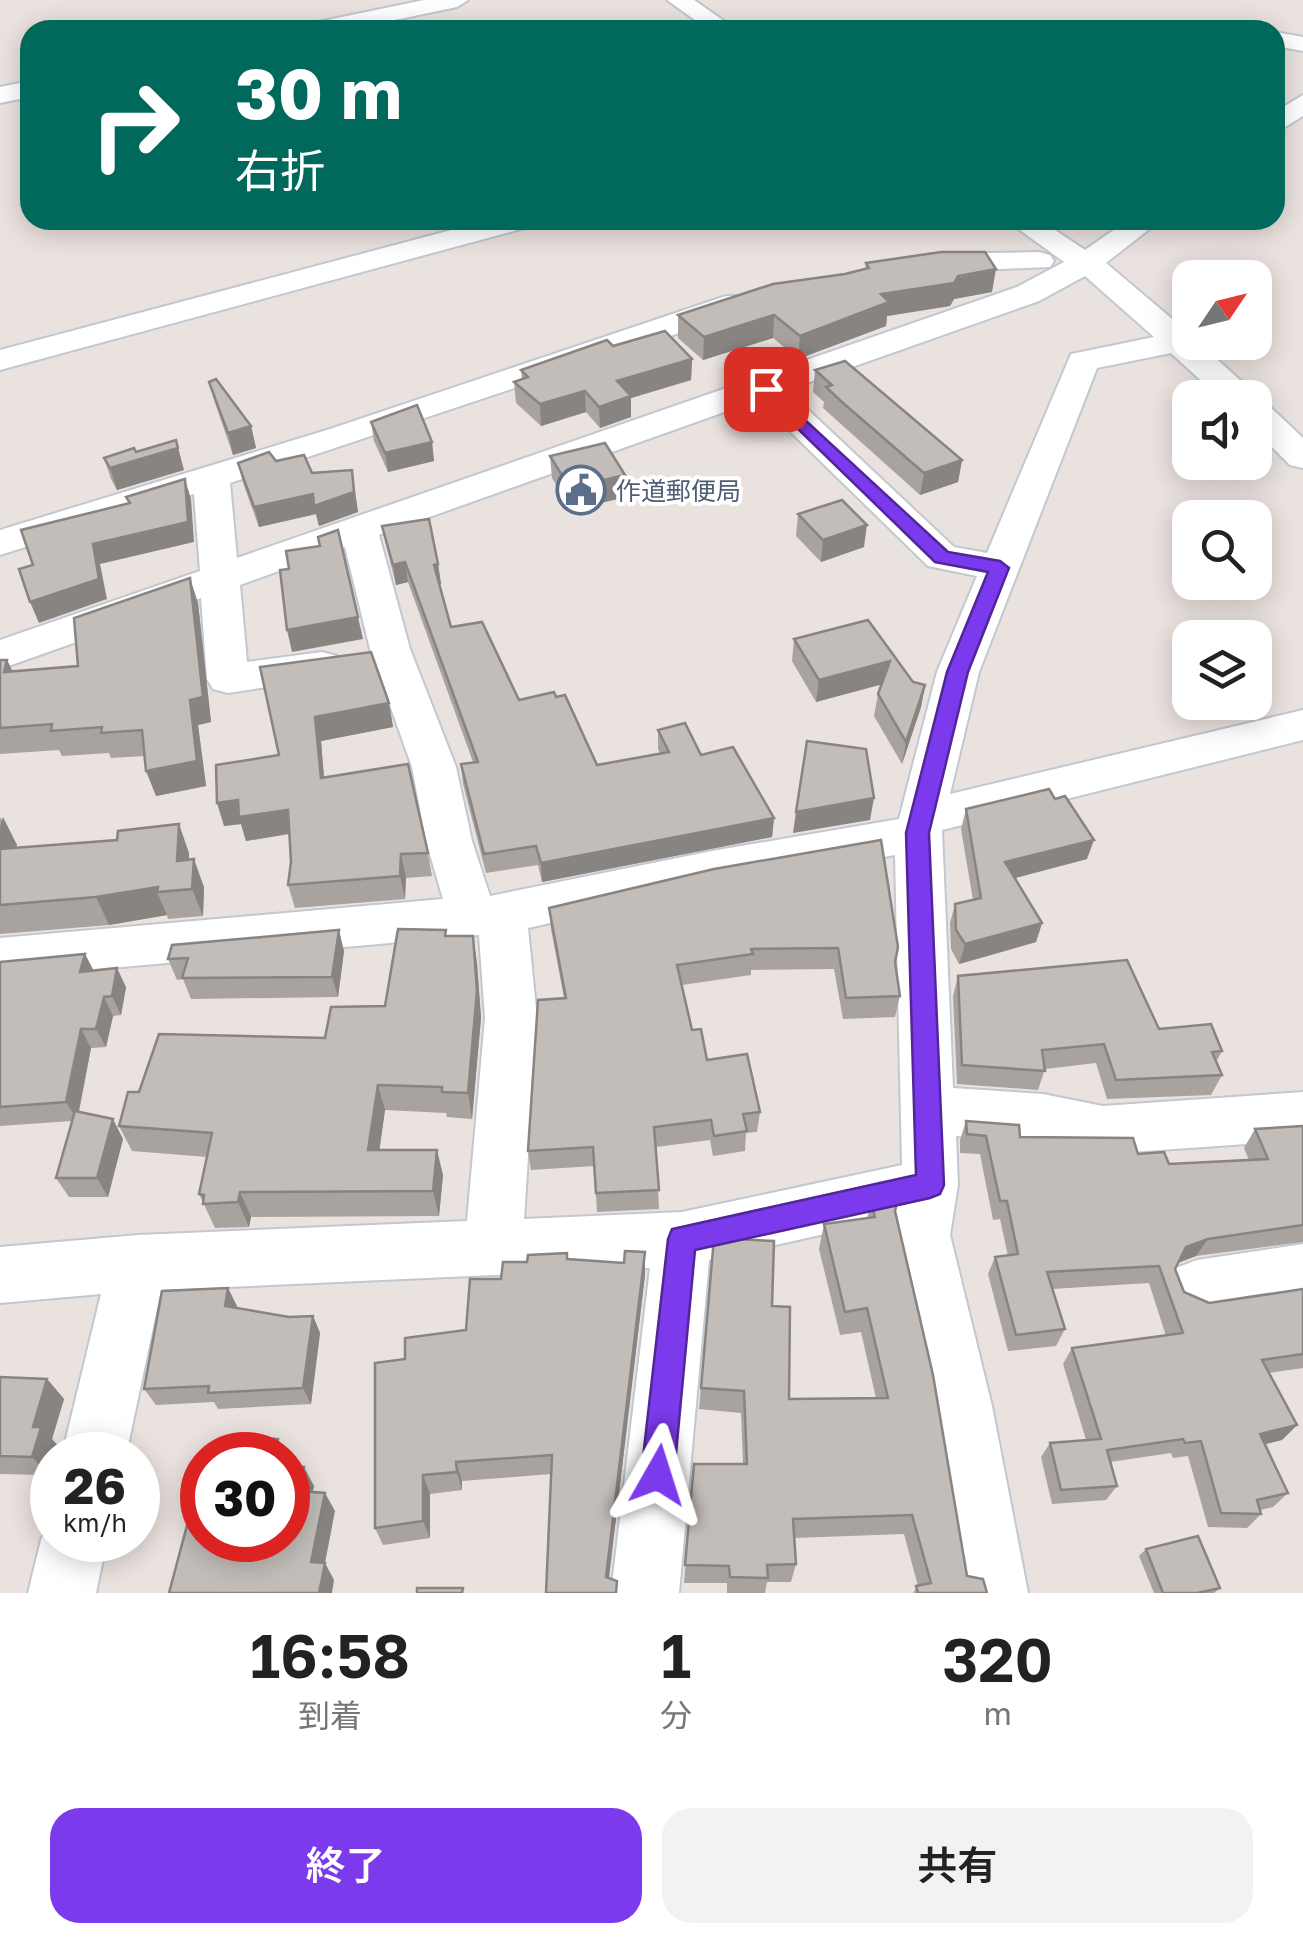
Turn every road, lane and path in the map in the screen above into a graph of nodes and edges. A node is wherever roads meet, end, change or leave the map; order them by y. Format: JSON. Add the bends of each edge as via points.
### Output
{"nodes":[{"id":1,"x":457,"y":0,"type":"edge"},
{"id":2,"x":678,"y":0,"type":"edge"},
{"id":3,"x":361,"y":20,"type":"edge"},
{"id":4,"x":709,"y":20,"type":"edge"},
{"id":5,"x":485,"y":230,"type":"edge"},
{"id":6,"x":991,"y":230,"type":"edge"},
{"id":7,"x":1035,"y":230,"type":"edge"},
{"id":8,"x":1133,"y":230,"type":"edge"},
{"id":9,"x":1039,"y":261,"type":"dead end"},
{"id":10,"x":937,"y":262,"type":"junction"},
{"id":11,"x":1086,"y":263,"type":"junction"},
{"id":12,"x":900,"y":267,"type":"edge"},
{"id":13,"x":770,"y":294,"type":"edge"},
{"id":14,"x":1172,"y":333,"type":"edge"},
{"id":15,"x":1172,"y":342,"type":"edge"},
{"id":16,"x":0,"y":360,"type":"edge"},
{"id":17,"x":1201,"y":360,"type":"edge"},
{"id":18,"x":1222,"y":380,"type":"edge"},
{"id":19,"x":766,"y":389,"type":"junction"},
{"id":20,"x":1272,"y":428,"type":"edge"},
{"id":21,"x":1303,"y":457,"type":"edge"},
{"id":22,"x":211,"y":477,"type":"junction"},
{"id":23,"x":359,"y":530,"type":"junction"},
{"id":24,"x":0,"y":543,"type":"edge"},
{"id":25,"x":1000,"y":568,"type":"junction"},
{"id":26,"x":218,"y":579,"type":"junction"},
{"id":27,"x":0,"y":655,"type":"edge"},
{"id":28,"x":393,"y":655,"type":"junction"},
{"id":29,"x":1303,"y":725,"type":"edge"},
{"id":30,"x":921,"y":825,"type":"junction"},
{"id":31,"x":487,"y":915,"type":"junction"},
{"id":32,"x":0,"y":958,"type":"edge"},
{"id":33,"x":928,"y":1110,"type":"junction"},
{"id":34,"x":1303,"y":1116,"type":"edge"},
{"id":35,"x":930,"y":1185,"type":"junction"},
{"id":36,"x":682,"y":1239,"type":"junction"},
{"id":37,"x":493,"y":1247,"type":"junction"},
{"id":38,"x":138,"y":1263,"type":"junction"},
{"id":39,"x":1303,"y":1272,"type":"edge"},
{"id":40,"x":0,"y":1275,"type":"edge"},
{"id":41,"x":1197,"y":1288,"type":"dead end"},
{"id":42,"x":99,"y":1432,"type":"edge"},
{"id":43,"x":69,"y":1562,"type":"edge"},
{"id":44,"x":62,"y":1593,"type":"edge"},
{"id":45,"x":645,"y":1593,"type":"edge"},
{"id":46,"x":994,"y":1593,"type":"edge"}],
"edges":[{"from":1,"to":3,"type":"street"},
{"from":2,"to":4,"type":"street"},
{"from":5,"to":16,"type":"street"},
{"from":6,"to":10,"type":"street"},
{"from":7,"to":11,"type":"street"},
{"from":8,"to":11,"type":"street"},
{"from":9,"to":10,"type":"street"},
{"from":10,"to":12,"type":"street"},
{"from":11,"to":14,"type":"street"},
{"from":11,"to":19,"type":"street","via":[[1028,294]]},
{"from":13,"to":22,"type":"street"},
{"from":15,"to":25,"type":"street","via":[[1082,361]]},
{"from":17,"to":18,"type":"street"},
{"from":19,"to":23,"type":"street"},
{"from":19,"to":25,"type":"street","via":[[942,557]]},
{"from":20,"to":21,"type":"street"},
{"from":22,"to":24,"type":"street"},
{"from":22,"to":26,"type":"street"},
{"from":23,"to":26,"type":"street"},
{"from":23,"to":28,"type":"street"},
{"from":25,"to":30,"type":"street","via":[[958,672]]},
{"from":26,"to":27,"type":"street"},
{"from":26,"to":28,"type":"street","via":[[228,679]]},
{"from":28,"to":31,"type":"street","via":[[434,767],[448,842]]},
{"from":29,"to":30,"type":"street"},
{"from":30,"to":31,"type":"street"},
{"from":30,"to":33,"type":"street"},
{"from":31,"to":32,"type":"street"},
{"from":31,"to":37,"type":"street","via":[[511,1018]]},
{"from":33,"to":34,"type":"street","via":[[1044,1118],[1104,1130]]},
{"from":33,"to":35,"type":"street"},
{"from":35,"to":36,"type":"street"},
{"from":35,"to":46,"type":"street","via":[[922,1236]]},
{"from":36,"to":37,"type":"street"},
{"from":36,"to":45,"type":"street"},
{"from":37,"to":38,"type":"street"},
{"from":38,"to":40,"type":"street"},
{"from":38,"to":42,"type":"street"},
{"from":39,"to":41,"type":"street"},
{"from":43,"to":44,"type":"street"}]}
